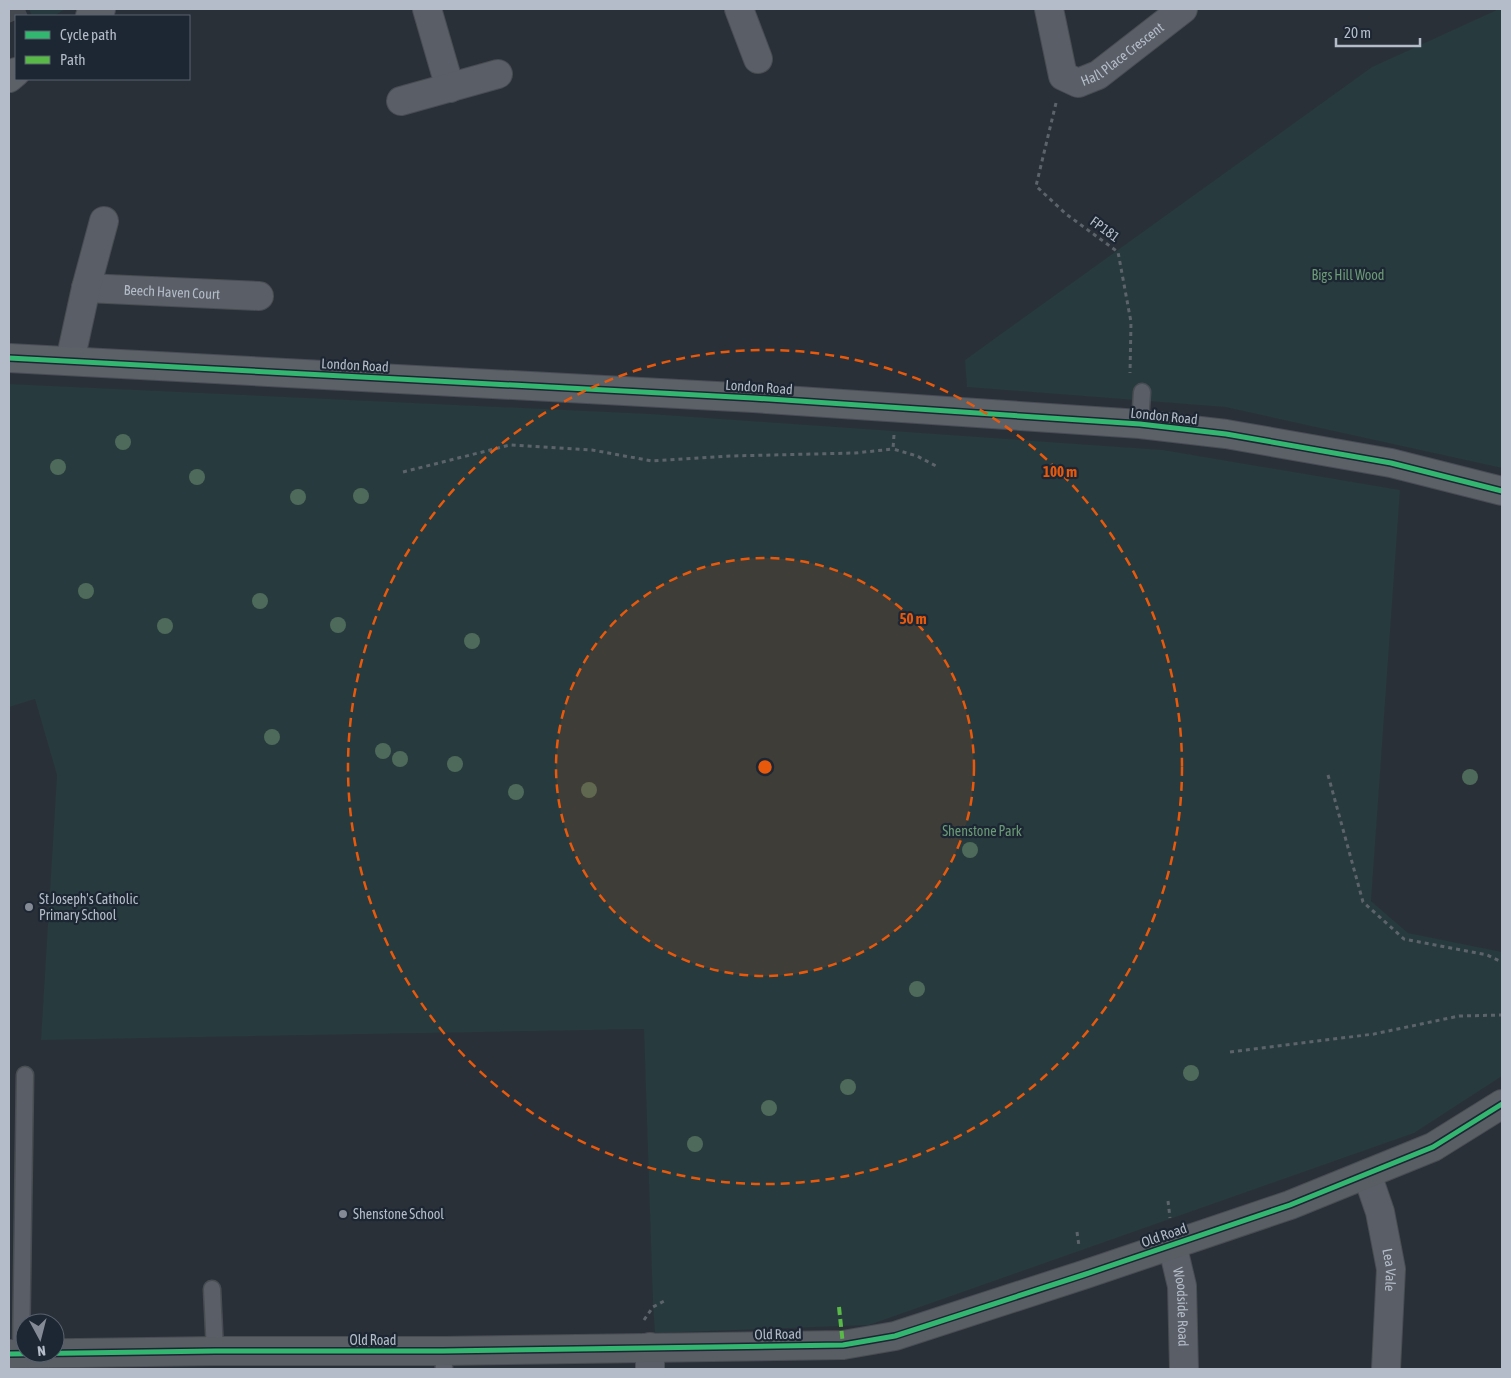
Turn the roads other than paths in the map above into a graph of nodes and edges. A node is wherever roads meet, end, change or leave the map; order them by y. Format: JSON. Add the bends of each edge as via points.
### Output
{"nodes":[{"id":1,"x":427,"y":9,"type":"edge"},
{"id":2,"x":739,"y":9,"type":"edge"},
{"id":3,"x":1049,"y":9,"type":"edge"},
{"id":4,"x":1182,"y":9,"type":"edge"},
{"id":5,"x":758,"y":59,"type":"dead end"},
{"id":6,"x":498,"y":74,"type":"dead end"},
{"id":7,"x":450,"y":88,"type":"junction"},
{"id":8,"x":401,"y":101,"type":"dead end"},
{"id":9,"x":104,"y":221,"type":"dead end"},
{"id":10,"x":86,"y":288,"type":"junction"},
{"id":11,"x":259,"y":296,"type":"dead end"},
{"id":12,"x":9,"y":358,"type":"edge"},
{"id":13,"x":70,"y":361,"type":"junction"},
{"id":14,"x":1142,"y":392,"type":"dead end"},
{"id":15,"x":1140,"y":424,"type":"junction"},
{"id":16,"x":1502,"y":491,"type":"edge"},
{"id":17,"x":25,"y":1075,"type":"dead end"},
{"id":18,"x":1502,"y":1104,"type":"edge"},
{"id":19,"x":1367,"y":1174,"type":"junction"},
{"id":20,"x":1172,"y":1244,"type":"junction"},
{"id":21,"x":212,"y":1289,"type":"dead end"},
{"id":22,"x":16,"y":1313,"type":"edge"},
{"id":23,"x":215,"y":1351,"type":"junction"},
{"id":24,"x":65,"y":1353,"type":"edge"},
{"id":25,"x":650,"y":1358,"type":"edge"},
{"id":26,"x":443,"y":1360,"type":"edge"},
{"id":27,"x":1184,"y":1369,"type":"edge"},
{"id":28,"x":1386,"y":1369,"type":"edge"}],
"edges":[{"from":1,"to":7,"type":"street"},
{"from":2,"to":5,"type":"street"},
{"from":3,"to":4,"type":"street","name":"Hall Place Crescent","via":[[1063,76],[1078,83],[1098,75]]},
{"from":6,"to":7,"type":"street"},
{"from":7,"to":8,"type":"street"},
{"from":9,"to":10,"type":"street"},
{"from":10,"to":11,"type":"street","name":"Beech Haven Court"},
{"from":10,"to":13,"type":"street"},
{"from":12,"to":13,"type":"main road","name":"London Road"},
{"from":13,"to":15,"type":"main road","name":"London Road","via":[[695,394]]},
{"from":14,"to":15,"type":"lane"},
{"from":15,"to":16,"type":"main road","name":"London Road","via":[[1226,434],[1391,462]]},
{"from":17,"to":22,"type":"lane"},
{"from":18,"to":19,"type":"street","name":"Old Road","via":[[1433,1147]]},
{"from":19,"to":20,"type":"street","name":"Old Road","via":[[1290,1205]]},
{"from":19,"to":28,"type":"street","name":"Lea Vale","via":[[1380,1212],[1391,1269]]},
{"from":20,"to":25,"type":"street","name":"Old Road","via":[[895,1336],[843,1345]]},
{"from":20,"to":27,"type":"street","name":"Woodside Road","via":[[1182,1286]]},
{"from":21,"to":23,"type":"lane"},
{"from":23,"to":24,"type":"street","name":"Old Road"},
{"from":23,"to":26,"type":"street","name":"Old Road"},
{"from":25,"to":26,"type":"street","name":"Old Road"}]}
